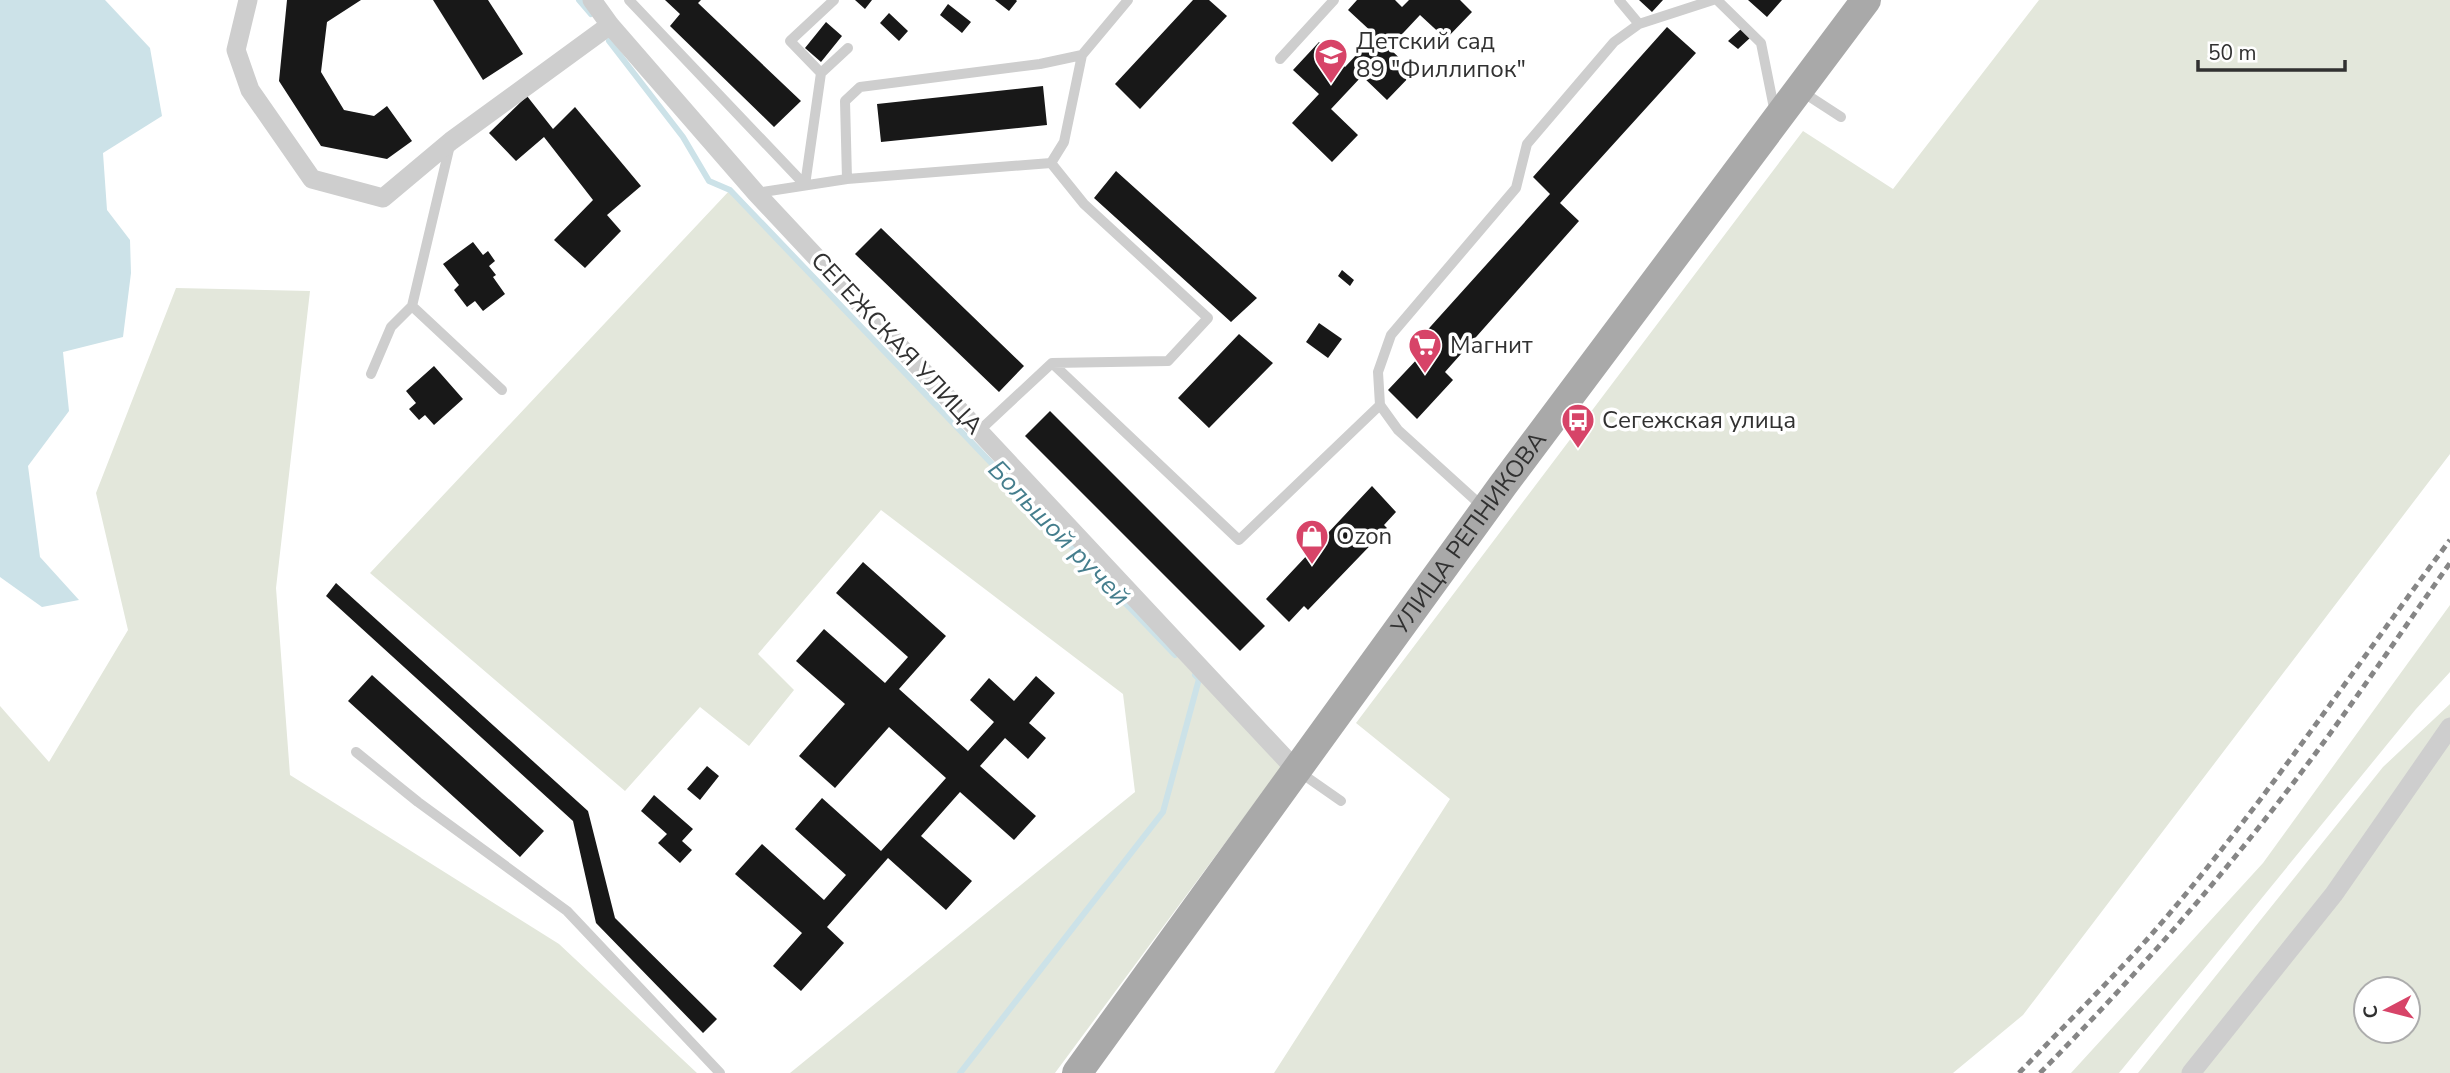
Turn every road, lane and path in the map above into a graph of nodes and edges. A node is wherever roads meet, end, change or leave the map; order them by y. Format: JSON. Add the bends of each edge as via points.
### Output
{"nodes":[{"id":1,"x":248,"y":0,"type":"edge"},
{"id":2,"x":592,"y":0,"type":"edge"},
{"id":3,"x":629,"y":0,"type":"edge"},
{"id":4,"x":834,"y":0,"type":"edge"},
{"id":5,"x":1128,"y":0,"type":"edge"},
{"id":6,"x":1334,"y":0,"type":"edge"},
{"id":7,"x":1619,"y":0,"type":"edge"},
{"id":8,"x":1715,"y":0,"type":"edge"},
{"id":9,"x":1866,"y":0,"type":"edge"},
{"id":10,"x":1639,"y":24,"type":"junction"},
{"id":11,"x":610,"y":25,"type":"junction"},
{"id":12,"x":848,"y":48,"type":"dead end"},
{"id":13,"x":1082,"y":55,"type":"junction"},
{"id":14,"x":1280,"y":59,"type":"dead end"},
{"id":15,"x":821,"y":73,"type":"junction"},
{"id":16,"x":1801,"y":91,"type":"junction"},
{"id":17,"x":1841,"y":117,"type":"dead end"},
{"id":18,"x":1777,"y":121,"type":"junction"},
{"id":19,"x":451,"y":141,"type":"junction"},
{"id":20,"x":1051,"y":163,"type":"junction"},
{"id":21,"x":847,"y":179,"type":"junction"},
{"id":22,"x":805,"y":185,"type":"junction"},
{"id":23,"x":756,"y":193,"type":"junction"},
{"id":24,"x":412,"y":306,"type":"junction"},
{"id":25,"x":1052,"y":363,"type":"junction"},
{"id":26,"x":372,"y":374,"type":"dead end"},
{"id":27,"x":502,"y":390,"type":"dead end"},
{"id":28,"x":1380,"y":405,"type":"junction"},
{"id":29,"x":979,"y":431,"type":"junction"},
{"id":30,"x":1486,"y":509,"type":"junction"},
{"id":31,"x":2450,"y":727,"type":"edge"},
{"id":32,"x":356,"y":752,"type":"dead end"},
{"id":33,"x":1297,"y":771,"type":"junction"},
{"id":34,"x":1341,"y":801,"type":"dead end"},
{"id":35,"x":720,"y":1073,"type":"edge"},
{"id":36,"x":1077,"y":1073,"type":"edge"},
{"id":37,"x":2191,"y":1073,"type":"edge"}],
"edges":[{"from":1,"to":19,"type":"street","via":[[236,50],[250,90],[312,178],[383,198]]},
{"from":2,"to":11,"type":"street","name":"СЕГЕЖСКАЯ УЛИЦА"},
{"from":3,"to":22,"type":"lane"},
{"from":4,"to":15,"type":"lane","via":[[790,41]]},
{"from":5,"to":13,"type":"lane"},
{"from":6,"to":14,"type":"lane"},
{"from":7,"to":10,"type":"lane"},
{"from":8,"to":10,"type":"lane"},
{"from":8,"to":18,"type":"lane","via":[[1761,43]]},
{"from":9,"to":16,"type":"main road","name":"УЛИЦА РЕПНИКОВА"},
{"from":10,"to":28,"type":"lane","via":[[1614,42],[1527,144],[1516,188],[1391,335],[1378,372]]},
{"from":11,"to":19,"type":"street"},
{"from":11,"to":23,"type":"street","name":"СЕГЕЖСКАЯ УЛИЦА"},
{"from":12,"to":15,"type":"lane"},
{"from":13,"to":20,"type":"lane","via":[[1064,142]]},
{"from":13,"to":21,"type":"lane","via":[[860,87],[845,101]]},
{"from":15,"to":22,"type":"lane"},
{"from":16,"to":17,"type":"lane"},
{"from":16,"to":18,"type":"main road","name":"УЛИЦА РЕПНИКОВА"},
{"from":18,"to":30,"type":"main road","name":"УЛИЦА РЕПНИКОВА"},
{"from":19,"to":24,"type":"lane"},
{"from":20,"to":21,"type":"lane"},
{"from":20,"to":25,"type":"lane","via":[[1084,205],[1208,318],[1168,362]]},
{"from":21,"to":22,"type":"lane"},
{"from":22,"to":23,"type":"lane"},
{"from":23,"to":29,"type":"street","name":"СЕГЕЖСКАЯ УЛИЦА"},
{"from":24,"to":26,"type":"lane","via":[[391,327]]},
{"from":24,"to":27,"type":"lane"},
{"from":25,"to":28,"type":"lane","via":[[1239,541]]},
{"from":25,"to":29,"type":"lane"},
{"from":28,"to":30,"type":"lane","via":[[1398,430]]},
{"from":29,"to":33,"type":"street","name":"СЕГЕЖСКАЯ УЛИЦА"},
{"from":30,"to":33,"type":"main road","name":"УЛИЦА РЕПНИКОВА"},
{"from":31,"to":37,"type":"street","via":[[2334,894]]},
{"from":32,"to":35,"type":"lane","via":[[567,911]]},
{"from":33,"to":34,"type":"lane"},
{"from":33,"to":36,"type":"main road","name":"УЛИЦА РЕПНИКОВА"}]}
